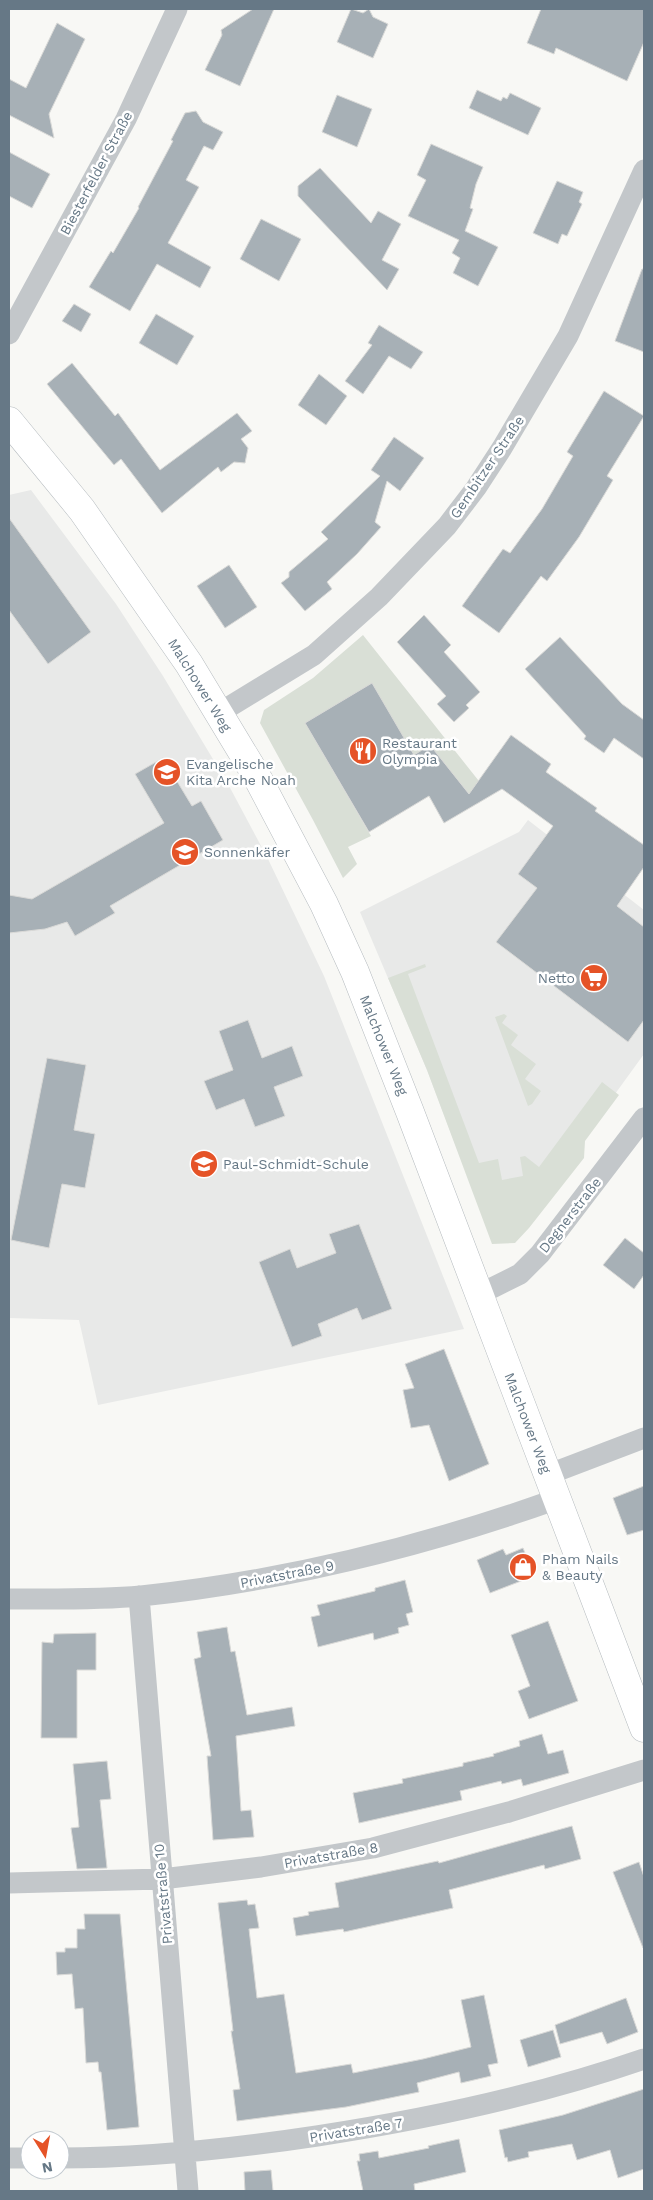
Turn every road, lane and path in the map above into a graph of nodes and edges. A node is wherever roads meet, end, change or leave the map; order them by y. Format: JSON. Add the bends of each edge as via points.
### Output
{"nodes":[{"id":1,"x":177,"y":9,"type":"edge"},
{"id":2,"x":644,"y":170,"type":"edge"},
{"id":3,"x":9,"y":334,"type":"edge"},
{"id":4,"x":9,"y":421,"type":"edge"},
{"id":5,"x":219,"y":713,"type":"junction"},
{"id":6,"x":644,"y":1118,"type":"edge"},
{"id":7,"x":480,"y":1294,"type":"junction"},
{"id":8,"x":644,"y":1438,"type":"edge"},
{"id":9,"x":552,"y":1487,"type":"junction"},
{"id":10,"x":139,"y":1596,"type":"junction"},
{"id":11,"x":9,"y":1599,"type":"edge"},
{"id":12,"x":644,"y":1728,"type":"edge"},
{"id":13,"x":644,"y":1770,"type":"edge"},
{"id":14,"x":162,"y":1879,"type":"junction"},
{"id":15,"x":9,"y":1883,"type":"edge"},
{"id":16,"x":644,"y":2059,"type":"edge"},
{"id":17,"x":185,"y":2153,"type":"junction"},
{"id":18,"x":70,"y":2158,"type":"edge"},
{"id":19,"x":188,"y":2191,"type":"edge"}],
"edges":[{"from":1,"to":3,"type":"street","name":"Biesterfelder Straße","via":[[126,118]]},
{"from":2,"to":5,"type":"street","name":"Gembitzer Straße","via":[[568,336],[502,448],[447,526],[379,597],[314,655]]},
{"from":4,"to":5,"type":"street","name":"Malchower Weg","via":[[82,510],[152,608]]},
{"from":5,"to":7,"type":"street","name":"Malchower Weg","via":[[280,818],[355,972]]},
{"from":6,"to":7,"type":"street","name":"Degnerstraße","via":[[540,1254],[520,1274]]},
{"from":7,"to":9,"type":"street","name":"Malchower Weg"},
{"from":8,"to":9,"type":"street","name":"Privatstraße 9"},
{"from":9,"to":10,"type":"street","name":"Privatstraße 9","via":[[523,1512],[428,1541],[321,1568],[213,1588]]},
{"from":9,"to":12,"type":"street","name":"Malchower Weg"},
{"from":10,"to":11,"type":"street","name":"Privatstraße 9"},
{"from":10,"to":14,"type":"street","name":"Privatstraße 10"},
{"from":13,"to":14,"type":"street","name":"Privatstraße 8","via":[[518,1809],[373,1848],[261,1867]]},
{"from":14,"to":15,"type":"street","name":"Privatstraße 8"},
{"from":14,"to":17,"type":"street","name":"Privatstraße 10"},
{"from":16,"to":17,"type":"street","name":"Privatstraße 7","via":[[520,2097],[440,2115],[286,2141]]},
{"from":17,"to":18,"type":"street","name":"Privatstraße 7"},
{"from":17,"to":19,"type":"street","name":"Privatstraße 10"}]}
